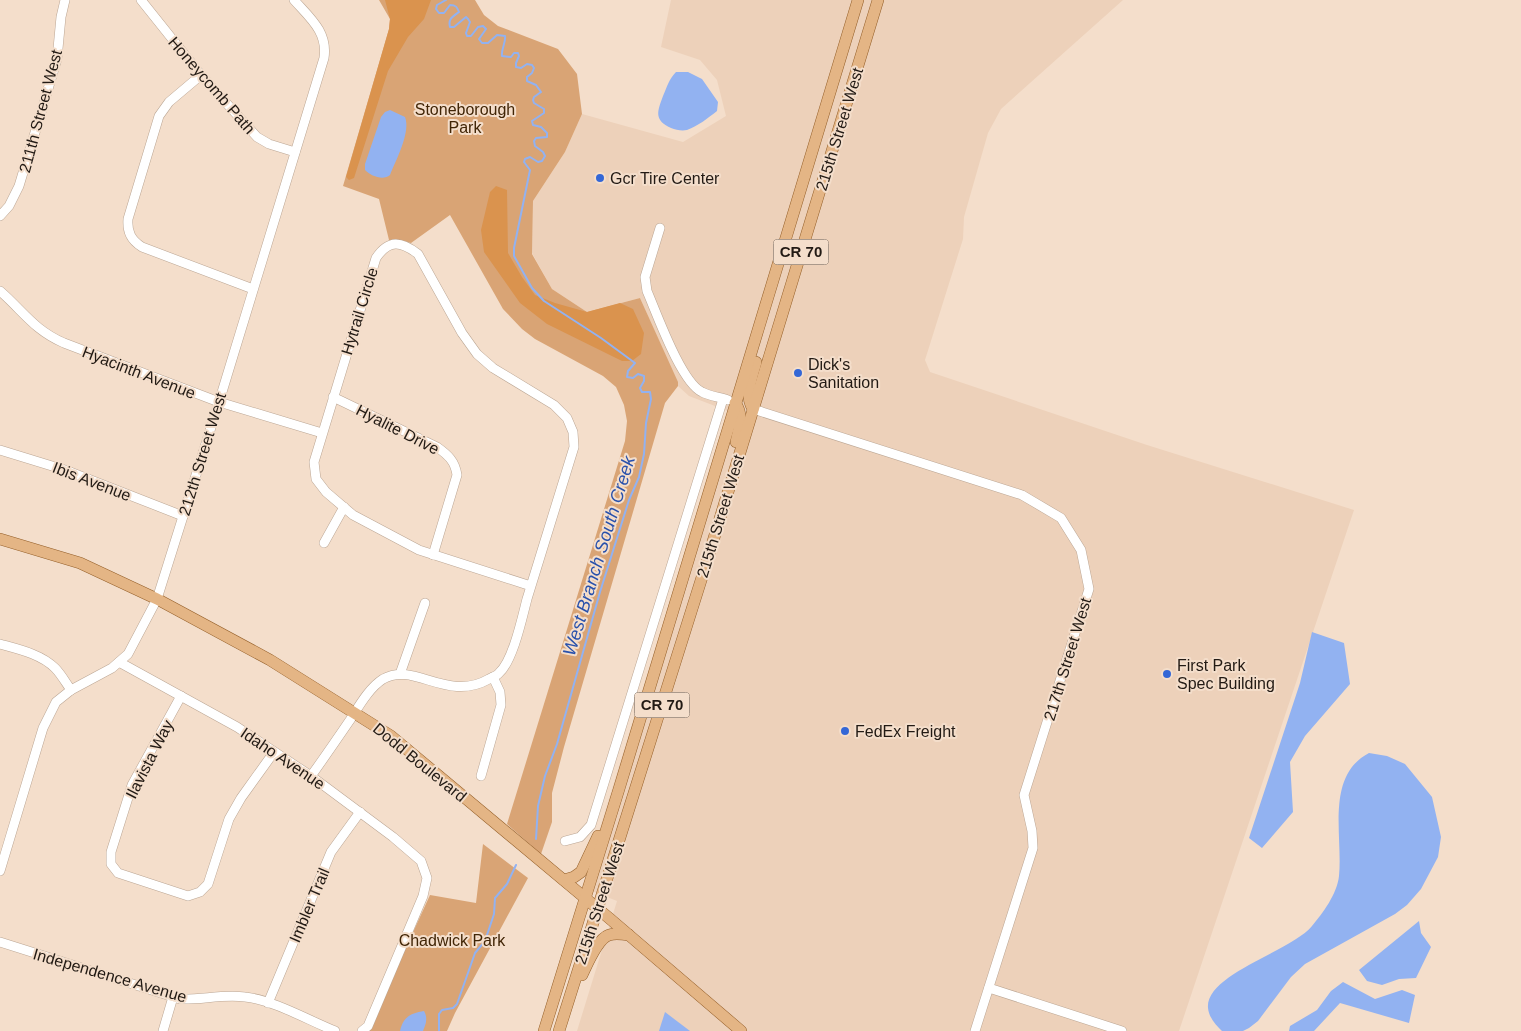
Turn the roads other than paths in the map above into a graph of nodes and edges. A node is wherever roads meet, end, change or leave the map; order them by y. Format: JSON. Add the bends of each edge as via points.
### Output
{"nodes":[{"id":1,"x":66,"y":0,"type":"edge"},
{"id":2,"x":141,"y":0,"type":"edge"},
{"id":3,"x":858,"y":0,"type":"edge"},
{"id":4,"x":874,"y":0,"type":"edge"},
{"id":5,"x":878,"y":0,"type":"edge"},
{"id":6,"x":296,"y":2,"type":"edge"},
{"id":7,"x":872,"y":20,"type":"junction"},
{"id":8,"x":201,"y":75,"type":"junction"},
{"id":9,"x":295,"y":152,"type":"junction"},
{"id":10,"x":0,"y":216,"type":"edge"},
{"id":11,"x":660,"y":228,"type":"dead end"},
{"id":12,"x":254,"y":289,"type":"junction"},
{"id":13,"x":0,"y":291,"type":"edge"},
{"id":14,"x":763,"y":311,"type":"junction"},
{"id":15,"x":334,"y":396,"type":"junction"},
{"id":16,"x":723,"y":398,"type":"junction"},
{"id":17,"x":219,"y":402,"type":"junction"},
{"id":18,"x":736,"y":403,"type":"junction"},
{"id":19,"x":753,"y":409,"type":"junction"},
{"id":20,"x":322,"y":433,"type":"junction"},
{"id":21,"x":0,"y":450,"type":"edge"},
{"id":22,"x":725,"y":502,"type":"junction"},
{"id":23,"x":344,"y":507,"type":"junction"},
{"id":24,"x":183,"y":516,"type":"junction"},
{"id":25,"x":0,"y":539,"type":"edge"},
{"id":26,"x":324,"y":543,"type":"dead end"},
{"id":27,"x":434,"y":555,"type":"junction"},
{"id":28,"x":532,"y":586,"type":"junction"},
{"id":29,"x":157,"y":599,"type":"junction"},
{"id":30,"x":425,"y":603,"type":"dead end"},
{"id":31,"x":0,"y":644,"type":"edge"},
{"id":32,"x":119,"y":662,"type":"junction"},
{"id":33,"x":400,"y":674,"type":"junction"},
{"id":34,"x":493,"y":677,"type":"junction"},
{"id":35,"x":72,"y":690,"type":"junction"},
{"id":36,"x":181,"y":696,"type":"junction"},
{"id":37,"x":354,"y":713,"type":"junction"},
{"id":38,"x":274,"y":752,"type":"junction"},
{"id":39,"x":311,"y":776,"type":"junction"},
{"id":40,"x":481,"y":776,"type":"dead end"},
{"id":41,"x":619,"y":789,"type":"junction"},
{"id":42,"x":360,"y":812,"type":"junction"},
{"id":43,"x":565,"y":841,"type":"dead end"},
{"id":44,"x":0,"y":871,"type":"edge"},
{"id":45,"x":564,"y":880,"type":"junction"},
{"id":46,"x":585,"y":898,"type":"junction"},
{"id":47,"x":598,"y":908,"type":"junction"},
{"id":48,"x":629,"y":935,"type":"junction"},
{"id":49,"x":0,"y":942,"type":"edge"},
{"id":50,"x":989,"y":988,"type":"junction"},
{"id":51,"x":173,"y":997,"type":"junction"},
{"id":52,"x":268,"y":1003,"type":"junction"},
{"id":53,"x":566,"y":1008,"type":"junction"},
{"id":54,"x":163,"y":1031,"type":"edge"},
{"id":55,"x":334,"y":1031,"type":"edge"},
{"id":56,"x":362,"y":1031,"type":"edge"},
{"id":57,"x":544,"y":1031,"type":"edge"},
{"id":58,"x":559,"y":1031,"type":"edge"},
{"id":59,"x":741,"y":1031,"type":"edge"},
{"id":60,"x":975,"y":1031,"type":"edge"},
{"id":61,"x":1122,"y":1031,"type":"edge"}],
"edges":[{"from":1,"to":10,"type":"street","name":"211th Street West","via":[[57,59],[22,176],[14,199]]},
{"from":2,"to":8,"type":"street","name":"Honeycomb Path"},
{"from":3,"to":14,"type":"main road","name":"215th Street West","number":"CR 70"},
{"from":4,"to":7,"type":"main road"},
{"from":5,"to":7,"type":"main road","name":"215th Street West","number":"CR 70"},
{"from":6,"to":9,"type":"street","name":"212th Street West","via":[[320,31],[325,49]]},
{"from":7,"to":19,"type":"main road","name":"215th Street West","number":"CR 70"},
{"from":8,"to":9,"type":"street","name":"Honeycomb Path","via":[[257,137]]},
{"from":8,"to":12,"type":"street","via":[[169,102],[160,116],[128,219],[128,233],[142,247]]},
{"from":9,"to":12,"type":"street","name":"212th Street West"},
{"from":11,"to":16,"type":"street","via":[[645,277],[647,291],[691,385]]},
{"from":12,"to":17,"type":"street","name":"212th Street West"},
{"from":13,"to":17,"type":"street","name":"Hyacinth Avenue","via":[[34,325],[53,338]]},
{"from":14,"to":18,"type":"main road","name":"215th Street West","number":"CR 70"},
{"from":14,"to":19,"type":"main road","via":[[760,343],[749,388]]},
{"from":15,"to":20,"type":"street","name":"Hytrail Circle"},
{"from":15,"to":27,"type":"street","name":"Hyalite Drive","via":[[437,447],[448,454],[455,465],[457,474]]},
{"from":15,"to":28,"type":"street","name":"Hytrail Circle","via":[[376,258],[382,248],[395,244],[408,246],[418,254],[462,333],[478,354],[493,368],[554,405],[567,418],[573,432],[574,447]]},
{"from":16,"to":18,"type":"street"},
{"from":16,"to":43,"type":"street","name":"215th Street West","via":[[591,825],[580,837]]},
{"from":17,"to":20,"type":"street","name":"Hyacinth Avenue"},
{"from":17,"to":24,"type":"street","name":"212th Street West"},
{"from":18,"to":22,"type":"main road","via":[[740,418]]},
{"from":18,"to":41,"type":"main road","name":"215th Street West","number":"CR 70"},
{"from":19,"to":22,"type":"main road","name":"215th Street West","number":"CR 70"},
{"from":19,"to":50,"type":"street","name":"217th Street West","via":[[1022,495],[1061,518],[1081,550],[1089,589],[1024,795],[1033,848]]},
{"from":20,"to":23,"type":"street","name":"Hytrail Circle","via":[[314,462],[316,479]]},
{"from":21,"to":24,"type":"street","name":"Ibis Avenue","via":[[64,470]]},
{"from":22,"to":47,"type":"main road","name":"215th Street West","number":"CR 70"},
{"from":23,"to":26,"type":"street"},
{"from":23,"to":27,"type":"street","name":"Hytrail Circle","via":[[410,546]]},
{"from":24,"to":29,"type":"street","name":"212th Street West"},
{"from":25,"to":29,"type":"main road","name":"Dodd Boulevard","via":[[80,564]]},
{"from":27,"to":28,"type":"street","name":"Hytrail Circle"},
{"from":28,"to":34,"type":"street","name":"Hytrail Circle","via":[[510,656],[500,673]]},
{"from":29,"to":32,"type":"street","name":"212th Street West","via":[[128,654]]},
{"from":29,"to":37,"type":"main road","name":"Dodd Boulevard","via":[[252,649]]},
{"from":30,"to":33,"type":"street"},
{"from":31,"to":35,"type":"street","via":[[44,660],[54,667]]},
{"from":32,"to":35,"type":"street","name":"212th Street West"},
{"from":32,"to":36,"type":"street","name":"Idaho Avenue"},
{"from":33,"to":34,"type":"street","name":"Hytrail Circle","via":[[461,688]]},
{"from":33,"to":37,"type":"street","via":[[383,679]]},
{"from":34,"to":40,"type":"street","via":[[500,692],[501,706]]},
{"from":35,"to":44,"type":"street","name":"212th Street West","via":[[56,702],[43,728]]},
{"from":36,"to":38,"type":"street","name":"Idaho Avenue"},
{"from":36,"to":38,"type":"street","name":"Ilavista Way","via":[[132,784],[111,852],[111,864],[118,873],[188,896],[200,892],[208,884],[229,819]]},
{"from":37,"to":39,"type":"street"},
{"from":37,"to":45,"type":"main road","name":"Dodd Boulevard","via":[[391,736]]},
{"from":38,"to":39,"type":"street","name":"Idaho Avenue"},
{"from":39,"to":42,"type":"street","name":"Idaho Avenue"},
{"from":41,"to":45,"type":"main road","via":[[581,872]]},
{"from":41,"to":46,"type":"main road","name":"215th Street West","number":"CR 70"},
{"from":42,"to":52,"type":"street","name":"Imbler Trail","via":[[331,852]]},
{"from":42,"to":56,"type":"street","name":"Idaho Avenue","via":[[420,861],[427,878],[423,896],[372,1017]]},
{"from":45,"to":46,"type":"main road","name":"Dodd Boulevard"},
{"from":46,"to":47,"type":"main road","name":"Dodd Boulevard"},
{"from":46,"to":57,"type":"main road","name":"215th Street West","number":"CR 70"},
{"from":47,"to":48,"type":"main road","name":"Dodd Boulevard"},
{"from":47,"to":53,"type":"main road","name":"215th Street West","number":"CR 70"},
{"from":48,"to":53,"type":"main road","via":[[607,935],[599,943]]},
{"from":48,"to":59,"type":"main road","name":"Dodd Boulevard"},
{"from":49,"to":51,"type":"street","name":"Independence Avenue"},
{"from":50,"to":60,"type":"street","name":"217th Street West"},
{"from":50,"to":61,"type":"street"},
{"from":51,"to":52,"type":"street","name":"Independence Avenue","via":[[198,1000],[243,997]]},
{"from":51,"to":54,"type":"street"},
{"from":52,"to":55,"type":"street","name":"Independence Avenue"},
{"from":53,"to":58,"type":"main road","name":"215th Street West","number":"CR 70"}]}
